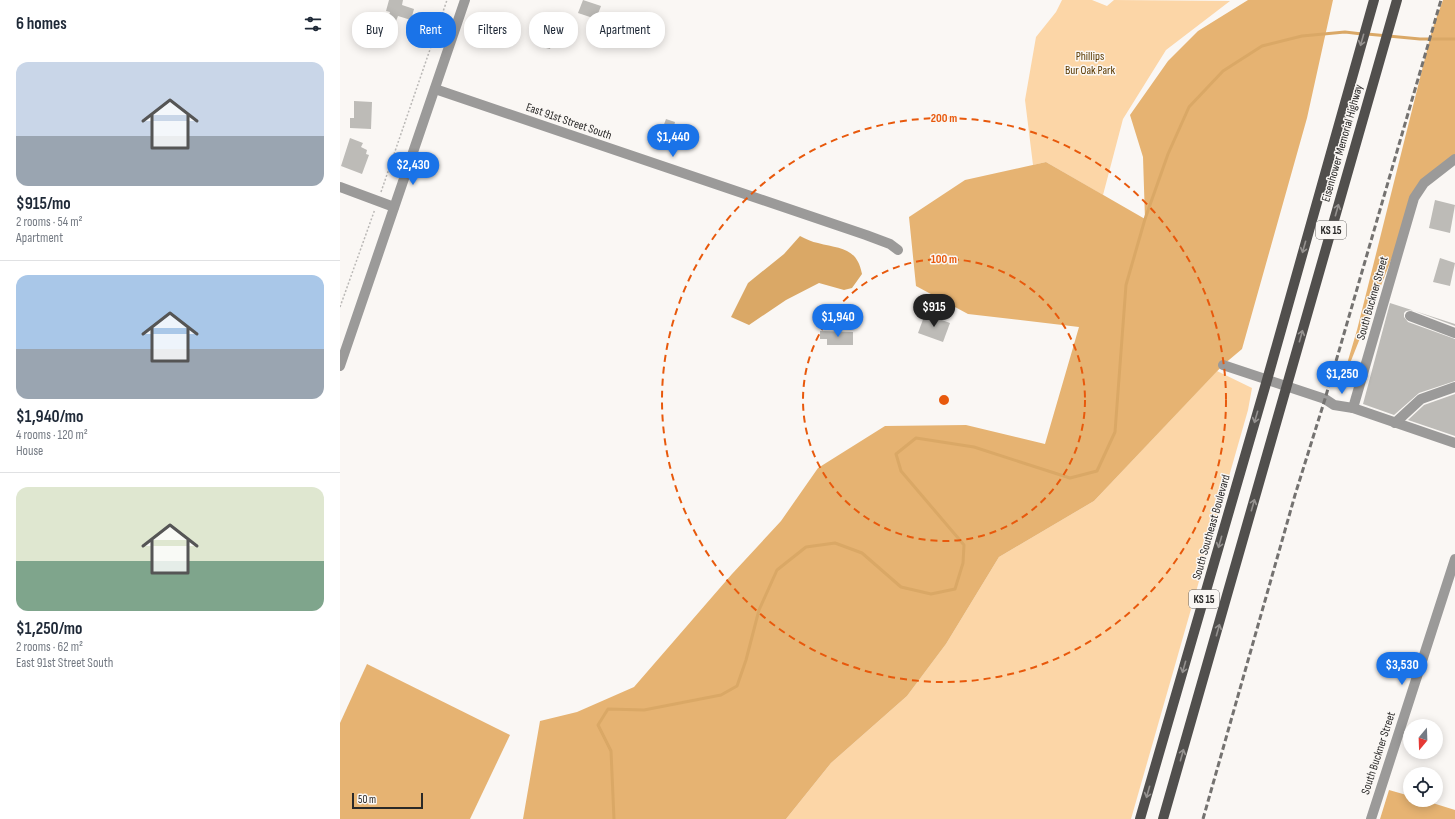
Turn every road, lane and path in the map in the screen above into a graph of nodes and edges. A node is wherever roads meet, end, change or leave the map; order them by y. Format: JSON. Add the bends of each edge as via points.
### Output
{"nodes":[{"id":1,"x":447,"y":0,"type":"edge"},
{"id":2,"x":465,"y":0,"type":"edge"},
{"id":3,"x":1373,"y":3,"type":"edge"},
{"id":4,"x":1396,"y":5,"type":"edge"},
{"id":5,"x":435,"y":89,"type":"junction"},
{"id":6,"x":1455,"y":159,"type":"edge"},
{"id":7,"x":340,"y":187,"type":"edge"},
{"id":8,"x":378,"y":201,"type":"junction"},
{"id":9,"x":394,"y":207,"type":"junction"},
{"id":10,"x":898,"y":250,"type":"dead end"},
{"id":11,"x":340,"y":307,"type":"edge"},
{"id":12,"x":1410,"y":316,"type":"dead end"},
{"id":13,"x":1455,"y":333,"type":"edge"},
{"id":14,"x":1224,"y":365,"type":"dead end"},
{"id":15,"x":340,"y":366,"type":"edge"},
{"id":16,"x":1267,"y":380,"type":"junction"},
{"id":17,"x":1287,"y":387,"type":"junction"},
{"id":18,"x":1455,"y":387,"type":"edge"},
{"id":19,"x":1353,"y":408,"type":"junction"},
{"id":20,"x":1395,"y":423,"type":"junction"},
{"id":21,"x":1455,"y":443,"type":"edge"},
{"id":22,"x":1455,"y":559,"type":"edge"},
{"id":23,"x":1140,"y":819,"type":"edge"},
{"id":24,"x":1163,"y":819,"type":"edge"},
{"id":25,"x":1371,"y":819,"type":"edge"}],
"edges":[{"from":1,"to":8,"type":"path"},
{"from":2,"to":5,"type":"street"},
{"from":3,"to":16,"type":"main road","name":"Eisenhower Memorial Highway","number":"KS 15","one_way":true},
{"from":17,"to":4,"type":"main road","name":"Eisenhower Memorial Highway","number":"KS 15","one_way":true},
{"from":5,"to":9,"type":"street"},
{"from":5,"to":10,"type":"street","name":"East 91st Street South","via":[[866,235],[890,244]]},
{"from":6,"to":19,"type":"street","name":"South Buckner Street","via":[[1424,183],[1417,194]]},
{"from":7,"to":8,"type":"street"},
{"from":8,"to":9,"type":"street"},
{"from":8,"to":11,"type":"path"},
{"from":9,"to":15,"type":"street"},
{"from":12,"to":13,"type":"street"},
{"from":14,"to":16,"type":"street"},
{"from":16,"to":17,"type":"street"},
{"from":16,"to":23,"type":"main road","name":"South Southeast Boulevard","number":"KS 15","one_way":true},
{"from":17,"to":19,"type":"street"},
{"from":24,"to":17,"type":"main road","number":"KS 15","one_way":true},
{"from":18,"to":20,"type":"street","via":[[1422,399]]},
{"from":19,"to":20,"type":"street"},
{"from":20,"to":21,"type":"street"},
{"from":22,"to":25,"type":"street","name":"South Buckner Street"}]}
